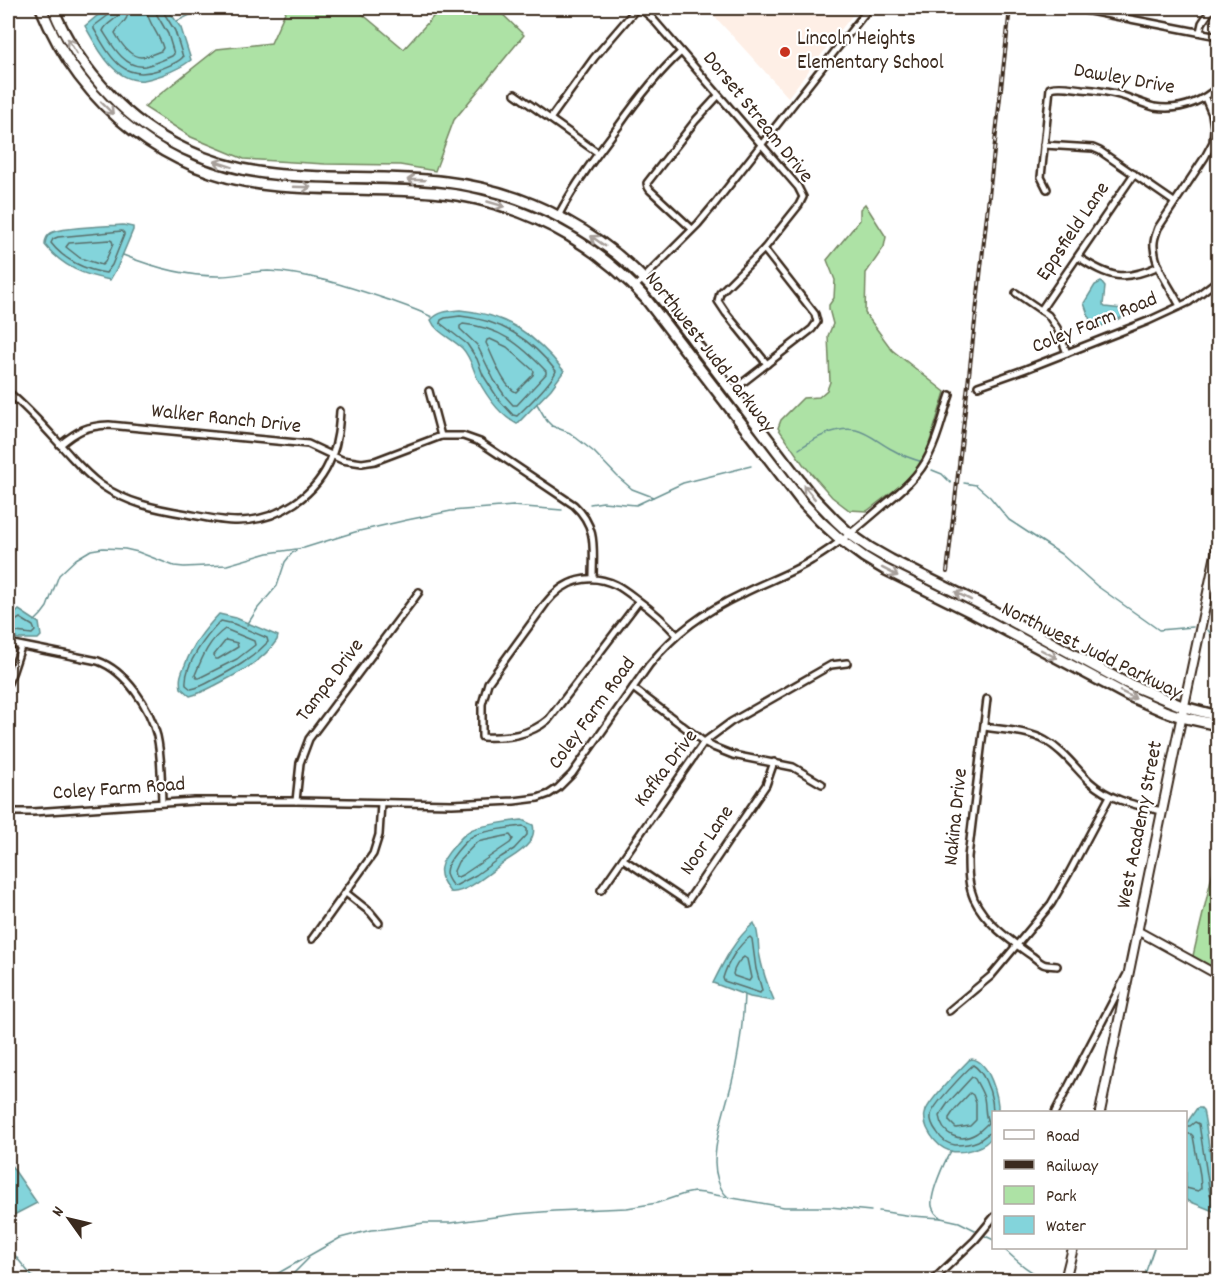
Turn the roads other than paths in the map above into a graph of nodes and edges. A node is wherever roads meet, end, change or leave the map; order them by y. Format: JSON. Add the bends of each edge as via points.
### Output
{"nodes":[{"id":1,"x":41,"y":8,"type":"edge"},
{"id":2,"x":53,"y":8,"type":"edge"},
{"id":3,"x":639,"y":8,"type":"edge"},
{"id":4,"x":869,"y":8,"type":"edge"},
{"id":5,"x":1074,"y":8,"type":"edge"},
{"id":6,"x":1212,"y":8,"type":"edge"},
{"id":7,"x":1200,"y":32,"type":"junction"},
{"id":8,"x":1218,"y":36,"type":"edge"},
{"id":9,"x":681,"y":52,"type":"junction"},
{"id":10,"x":1218,"y":87,"type":"edge"},
{"id":11,"x":514,"y":94,"type":"dead end"},
{"id":12,"x":718,"y":96,"type":"junction"},
{"id":13,"x":1205,"y":98,"type":"junction"},
{"id":14,"x":550,"y":119,"type":"junction"},
{"id":15,"x":761,"y":145,"type":"junction"},
{"id":16,"x":1044,"y":145,"type":"junction"},
{"id":17,"x":598,"y":153,"type":"junction"},
{"id":18,"x":1134,"y":174,"type":"junction"},
{"id":19,"x":1047,"y":189,"type":"dead end"},
{"id":20,"x":1174,"y":202,"type":"junction"},
{"id":21,"x":558,"y":216,"type":"junction"},
{"id":22,"x":692,"y":230,"type":"junction"},
{"id":23,"x":764,"y":249,"type":"junction"},
{"id":24,"x":1078,"y":257,"type":"junction"},
{"id":25,"x":1160,"y":266,"type":"junction"},
{"id":26,"x":643,"y":279,"type":"junction"},
{"id":27,"x":1218,"y":280,"type":"edge"},
{"id":28,"x":635,"y":287,"type":"junction"},
{"id":29,"x":1016,"y":293,"type":"dead end"},
{"id":30,"x":1180,"y":306,"type":"junction"},
{"id":31,"x":1041,"y":309,"type":"junction"},
{"id":32,"x":1067,"y":353,"type":"junction"},
{"id":33,"x":767,"y":364,"type":"junction"},
{"id":34,"x":978,"y":386,"type":"dead end"},
{"id":35,"x":732,"y":391,"type":"junction"},
{"id":36,"x":8,"y":392,"type":"edge"},
{"id":37,"x":429,"y":392,"type":"dead end"},
{"id":38,"x":950,"y":394,"type":"dead end"},
{"id":39,"x":340,"y":411,"type":"dead end"},
{"id":40,"x":441,"y":436,"type":"junction"},
{"id":41,"x":60,"y":445,"type":"junction"},
{"id":42,"x":333,"y":455,"type":"junction"},
{"id":43,"x":850,"y":534,"type":"junction"},
{"id":44,"x":841,"y":540,"type":"junction"},
{"id":45,"x":1218,"y":545,"type":"edge"},
{"id":46,"x":593,"y":578,"type":"junction"},
{"id":47,"x":419,"y":592,"type":"dead end"},
{"id":48,"x":639,"y":601,"type":"junction"},
{"id":49,"x":677,"y":635,"type":"junction"},
{"id":50,"x":8,"y":644,"type":"edge"},
{"id":51,"x":21,"y":647,"type":"junction"},
{"id":52,"x":847,"y":663,"type":"dead end"},
{"id":53,"x":8,"y":683,"type":"edge"},
{"id":54,"x":633,"y":688,"type":"junction"},
{"id":55,"x":987,"y":699,"type":"dead end"},
{"id":56,"x":1183,"y":712,"type":"junction"},
{"id":57,"x":1218,"y":716,"type":"edge"},
{"id":58,"x":1218,"y":725,"type":"edge"},
{"id":59,"x":984,"y":727,"type":"junction"},
{"id":60,"x":704,"y":742,"type":"junction"},
{"id":61,"x":774,"y":762,"type":"junction"},
{"id":62,"x":822,"y":784,"type":"dead end"},
{"id":63,"x":1110,"y":796,"type":"junction"},
{"id":64,"x":296,"y":801,"type":"junction"},
{"id":65,"x":162,"y":802,"type":"junction"},
{"id":66,"x":381,"y":803,"type":"junction"},
{"id":67,"x":1162,"y":811,"type":"junction"},
{"id":68,"x":8,"y":812,"type":"edge"},
{"id":69,"x":623,"y":859,"type":"junction"},
{"id":70,"x":601,"y":890,"type":"dead end"},
{"id":71,"x":346,"y":893,"type":"junction"},
{"id":72,"x":379,"y":923,"type":"dead end"},
{"id":73,"x":1138,"y":931,"type":"junction"},
{"id":74,"x":312,"y":939,"type":"dead end"},
{"id":75,"x":1017,"y":945,"type":"junction"},
{"id":76,"x":1057,"y":966,"type":"dead end"},
{"id":77,"x":1130,"y":969,"type":"junction"},
{"id":78,"x":1218,"y":975,"type":"edge"},
{"id":79,"x":949,"y":1011,"type":"dead end"},
{"id":80,"x":1056,"y":1111,"type":"edge"},
{"id":81,"x":1100,"y":1111,"type":"edge"},
{"id":82,"x":992,"y":1218,"type":"edge"},
{"id":83,"x":1073,"y":1249,"type":"edge"},
{"id":84,"x":933,"y":1281,"type":"edge"},
{"id":85,"x":1065,"y":1281,"type":"edge"}],
"edges":[{"from":1,"to":28,"type":"highway","name":"Northwest Judd Parkway","one_way":true,"via":[[68,61],[100,101],[139,136],[184,162],[263,184],[439,193],[488,201],[562,231],[608,262]]},
{"from":21,"to":2,"type":"highway","name":"Northwest Judd Parkway","one_way":true,"via":[[519,199],[471,186],[272,174],[193,153],[158,135],[117,102],[79,57]]},
{"from":3,"to":9,"type":"street","name":"Dorset Stream Drive"},
{"from":3,"to":14,"type":"street","via":[[594,58]]},
{"from":4,"to":15,"type":"street"},
{"from":5,"to":7,"type":"street"},
{"from":6,"to":7,"type":"street"},
{"from":7,"to":8,"type":"street"},
{"from":9,"to":12,"type":"street","name":"Dorset Stream Drive"},
{"from":9,"to":17,"type":"street"},
{"from":10,"to":13,"type":"street","name":"Dawley Drive"},
{"from":11,"to":14,"type":"street"},
{"from":12,"to":15,"type":"street","name":"Dorset Stream Drive"},
{"from":12,"to":22,"type":"street","via":[[647,183]]},
{"from":13,"to":16,"type":"street","name":"Dawley Drive","via":[[1180,107],[1161,108],[1102,91],[1055,86],[1050,88]]},
{"from":13,"to":20,"type":"street","via":[[1212,114],[1213,142]]},
{"from":14,"to":17,"type":"street"},
{"from":15,"to":22,"type":"street"},
{"from":15,"to":23,"type":"street","name":"Dorset Stream Drive","via":[[802,198]]},
{"from":16,"to":18,"type":"street","via":[[1093,148]]},
{"from":16,"to":19,"type":"street","name":"Dawley Drive","via":[[1041,177]]},
{"from":17,"to":21,"type":"street"},
{"from":18,"to":20,"type":"street"},
{"from":18,"to":24,"type":"street","name":"Eppsfield Lane"},
{"from":20,"to":25,"type":"street","via":[[1154,239]]},
{"from":26,"to":21,"type":"highway","name":"Northwest Judd Parkway","one_way":true,"via":[[601,243]]},
{"from":22,"to":26,"type":"street"},
{"from":23,"to":33,"type":"street","name":"Dorset Stream Drive","via":[[720,293],[718,301]]},
{"from":23,"to":33,"type":"street","via":[[815,314],[817,322]]},
{"from":24,"to":25,"type":"street","via":[[1107,274],[1123,276]]},
{"from":24,"to":31,"type":"street","name":"Eppsfield Lane"},
{"from":25,"to":30,"type":"street"},
{"from":26,"to":28,"type":"street"},
{"from":26,"to":35,"type":"highway","name":"Northwest Judd Parkway"},
{"from":27,"to":30,"type":"street","name":"Coley Farm Road"},
{"from":28,"to":44,"type":"highway","name":"Northwest Judd Parkway","via":[[802,502]]},
{"from":29,"to":31,"type":"street"},
{"from":30,"to":32,"type":"street","name":"Coley Farm Road"},
{"from":31,"to":32,"type":"street","via":[[1054,322]]},
{"from":32,"to":34,"type":"street","name":"Coley Farm Road"},
{"from":33,"to":35,"type":"street"},
{"from":43,"to":35,"type":"highway","name":"Northwest Judd Parkway","one_way":true,"via":[[811,495]]},
{"from":36,"to":41,"type":"street"},
{"from":37,"to":40,"type":"street"},
{"from":38,"to":43,"type":"street","name":"Coley Farm Road","via":[[924,465],[902,490]]},
{"from":39,"to":42,"type":"street"},
{"from":40,"to":42,"type":"street","name":"Walker Ranch Drive","via":[[369,463],[349,462]]},
{"from":40,"to":46,"type":"street","name":"Walker Ranch Drive","via":[[463,436],[480,442],[579,509],[592,531]]},
{"from":41,"to":42,"type":"street","name":"Walker Ranch Drive","via":[[91,426],[109,425],[308,444]]},
{"from":41,"to":42,"type":"street","via":[[89,476],[124,498],[154,508],[236,521],[264,518],[293,504],[316,484]]},
{"from":43,"to":44,"type":"street","name":"Coley Farm Road"},
{"from":56,"to":43,"type":"highway","name":"Northwest Judd Parkway","one_way":true,"via":[[891,560]]},
{"from":44,"to":49,"type":"street","name":"Coley Farm Road","via":[[802,566],[708,612]]},
{"from":44,"to":56,"type":"highway","name":"Northwest Judd Parkway","one_way":true,"via":[[891,573],[1113,688],[1164,711]]},
{"from":45,"to":56,"type":"main road","name":"West Academy Street"},
{"from":46,"to":48,"type":"street","via":[[616,585]]},
{"from":46,"to":48,"type":"street","via":[[571,583],[553,595],[492,675],[482,704],[482,737],[524,734],[549,719]]},
{"from":47,"to":64,"type":"street","name":"Tampa Drive","via":[[309,739],[300,763]]},
{"from":48,"to":49,"type":"street"},
{"from":49,"to":54,"type":"street","name":"Coley Farm Road"},
{"from":50,"to":51,"type":"street"},
{"from":51,"to":53,"type":"street"},
{"from":51,"to":65,"type":"street","via":[[98,661],[122,677],[135,692],[156,735]]},
{"from":52,"to":60,"type":"street","name":"Kafka Drive","via":[[831,665],[731,722]]},
{"from":54,"to":60,"type":"street"},
{"from":54,"to":66,"type":"street","name":"Coley Farm Road","via":[[572,774],[549,794],[475,804]]},
{"from":55,"to":59,"type":"street","name":"Nakina Drive"},
{"from":56,"to":57,"type":"highway"},
{"from":56,"to":58,"type":"highway"},
{"from":56,"to":67,"type":"main road","name":"West Academy Street"},
{"from":59,"to":63,"type":"street","via":[[1034,735],[1046,741]]},
{"from":59,"to":75,"type":"street","name":"Nakina Drive","via":[[968,876],[983,913]]},
{"from":60,"to":61,"type":"street","via":[[734,754]]},
{"from":60,"to":69,"type":"street","name":"Kafka Drive"},
{"from":61,"to":62,"type":"street","via":[[793,767]]},
{"from":61,"to":69,"type":"street","name":"Noor Lane","via":[[766,785],[687,902]]},
{"from":63,"to":67,"type":"street"},
{"from":63,"to":75,"type":"street","via":[[1051,904]]},
{"from":64,"to":65,"type":"street","name":"Coley Farm Road"},
{"from":64,"to":66,"type":"street","name":"Coley Farm Road"},
{"from":65,"to":68,"type":"street","name":"Coley Farm Road"},
{"from":66,"to":71,"type":"street","via":[[376,848]]},
{"from":67,"to":73,"type":"main road","name":"West Academy Street"},
{"from":69,"to":70,"type":"street","name":"Kafka Drive"},
{"from":71,"to":72,"type":"street"},
{"from":71,"to":74,"type":"street"},
{"from":73,"to":77,"type":"main road","name":"West Academy Street"},
{"from":73,"to":78,"type":"street"},
{"from":75,"to":76,"type":"street","name":"Nakina Drive","via":[[1044,965]]},
{"from":75,"to":79,"type":"street","via":[[991,976]]},
{"from":77,"to":80,"type":"street"},
{"from":77,"to":81,"type":"main road","name":"West Academy Street"},
{"from":82,"to":84,"type":"street"},
{"from":83,"to":85,"type":"main road"}]}
